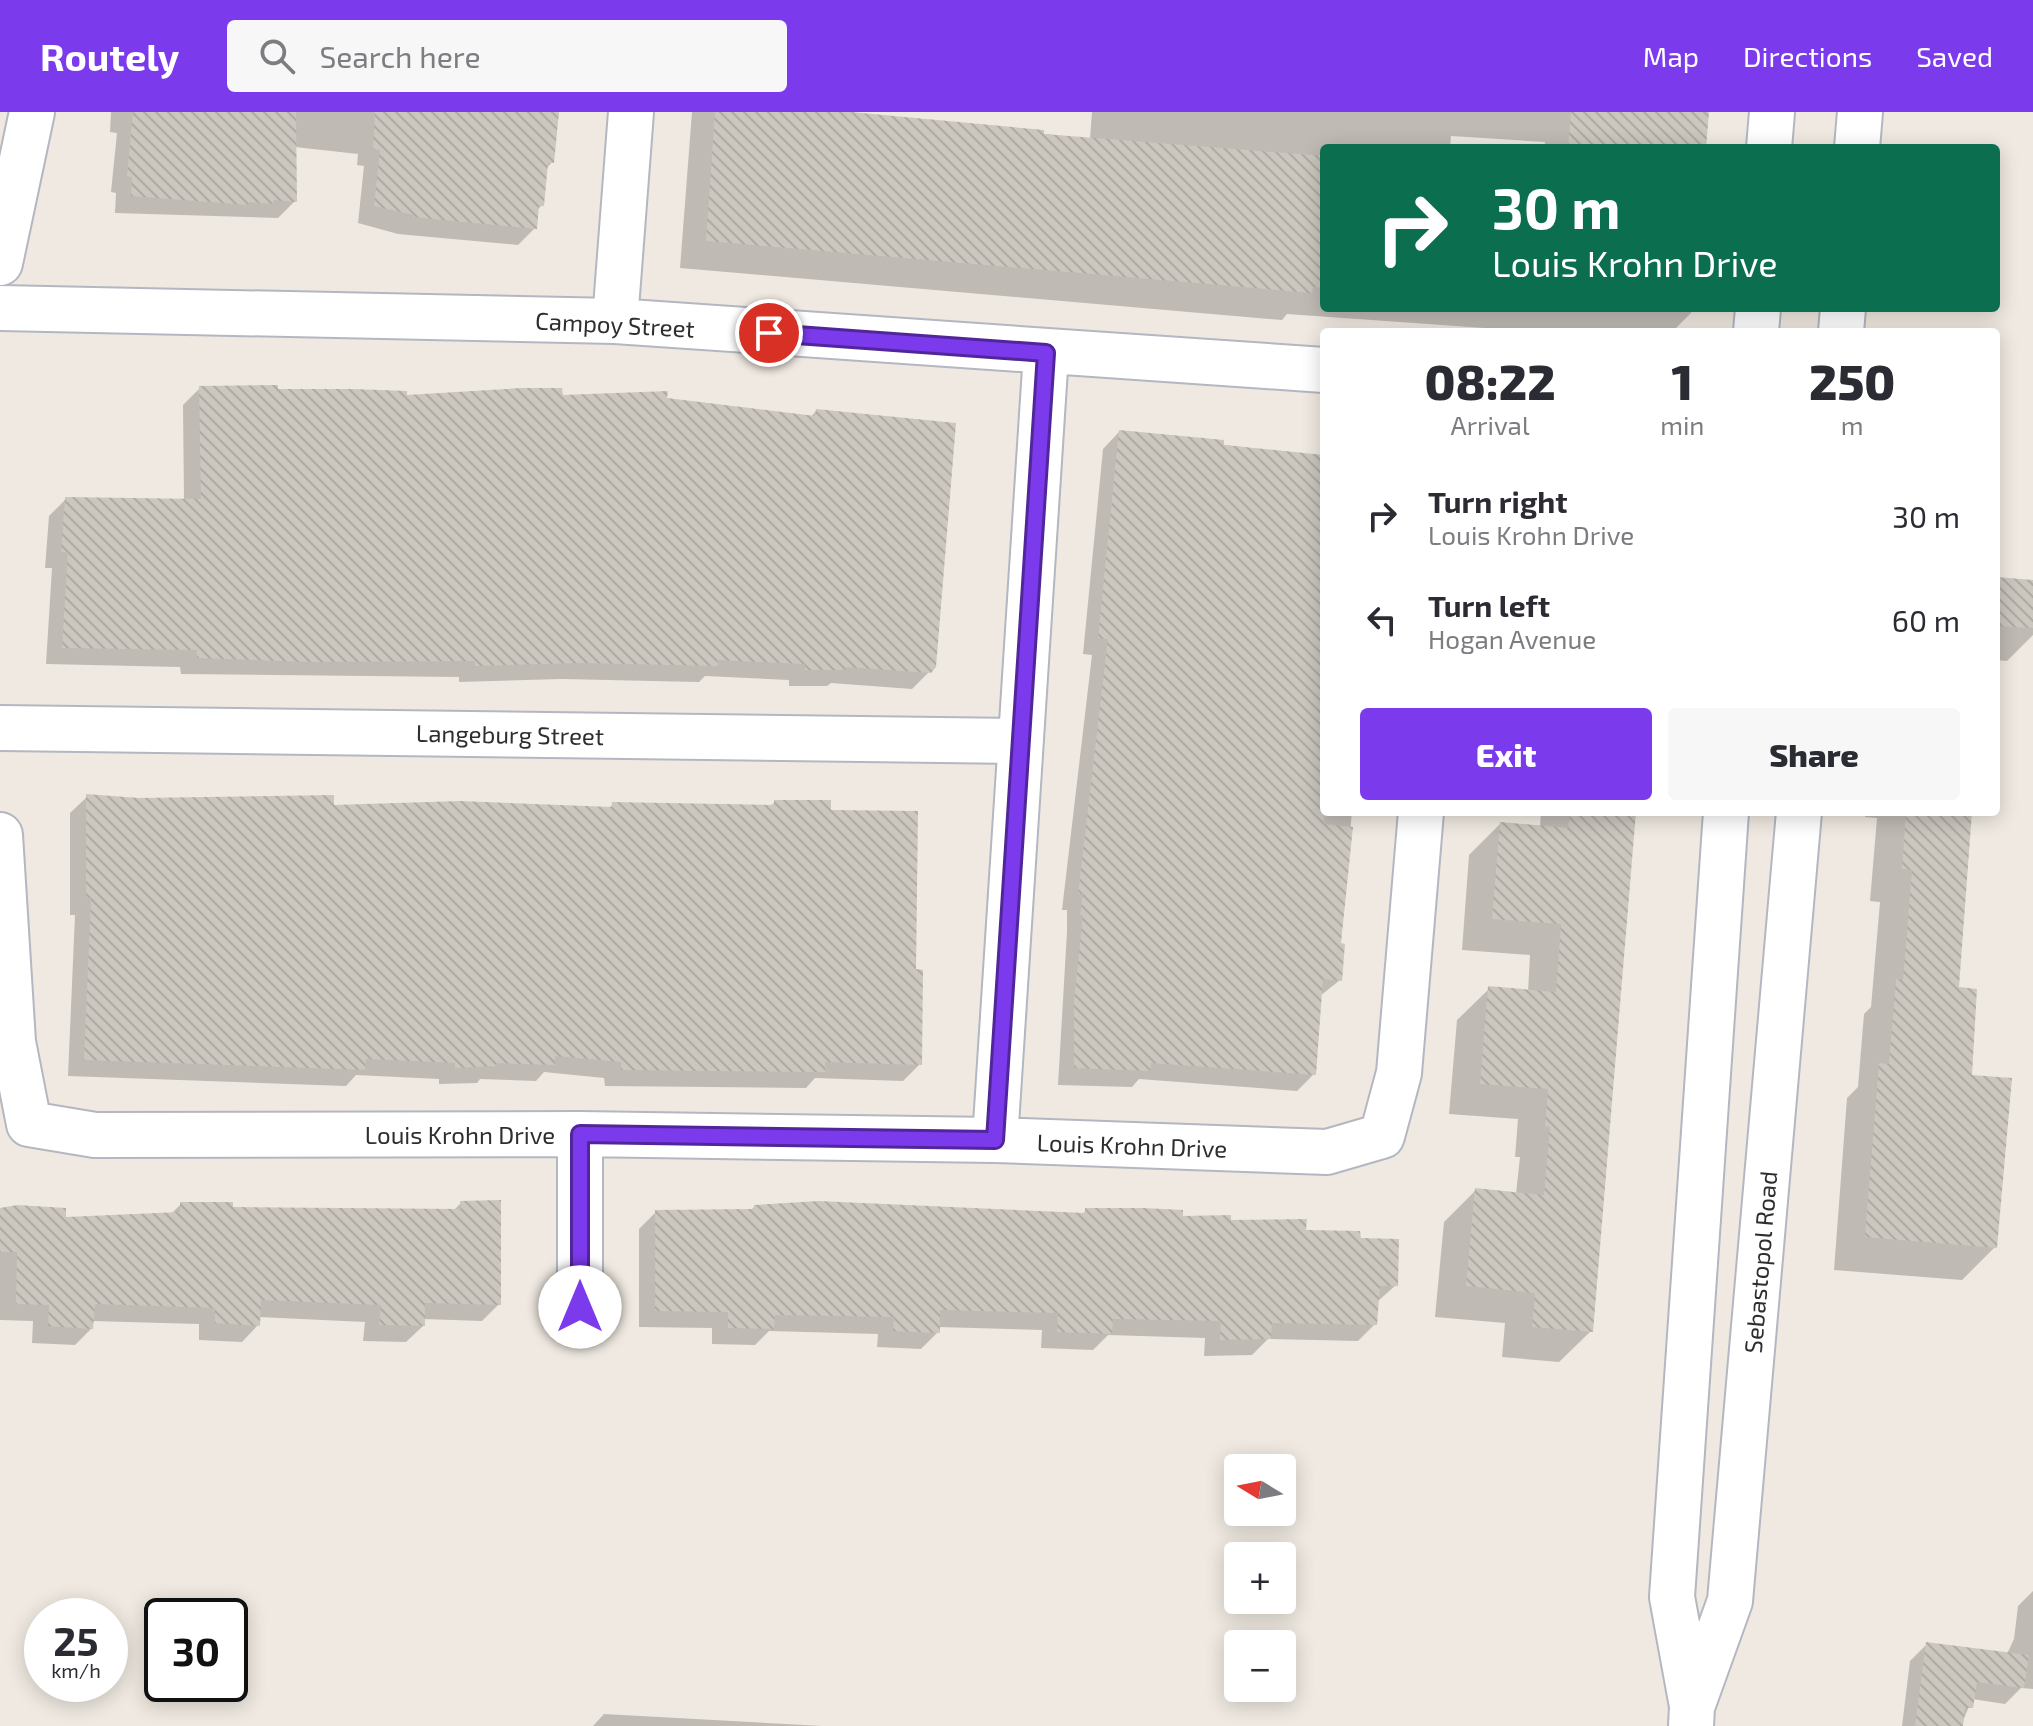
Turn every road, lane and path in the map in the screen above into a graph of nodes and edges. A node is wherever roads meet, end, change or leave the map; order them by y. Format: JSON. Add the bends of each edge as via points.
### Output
{"nodes":[{"id":1,"x":32,"y":112,"type":"edge"},
{"id":2,"x":631,"y":112,"type":"edge"},
{"id":3,"x":1772,"y":112,"type":"edge"},
{"id":4,"x":1860,"y":112,"type":"edge"},
{"id":5,"x":1769,"y":144,"type":"edge"},
{"id":6,"x":1857,"y":144,"type":"edge"},
{"id":7,"x":0,"y":263,"type":"edge"},
{"id":8,"x":0,"y":308,"type":"edge"},
{"id":9,"x":615,"y":321,"type":"junction"},
{"id":10,"x":1046,"y":353,"type":"junction"},
{"id":11,"x":1320,"y":370,"type":"edge"},
{"id":12,"x":0,"y":728,"type":"edge"},
{"id":13,"x":1021,"y":741,"type":"junction"},
{"id":14,"x":1421,"y":816,"type":"edge"},
{"id":15,"x":1726,"y":816,"type":"edge"},
{"id":16,"x":1799,"y":816,"type":"edge"},
{"id":17,"x":0,"y":835,"type":"edge"},
{"id":18,"x":580,"y":1134,"type":"junction"},
{"id":19,"x":995,"y":1140,"type":"junction"},
{"id":20,"x":580,"y":1307,"type":"dead end"},
{"id":21,"x":1692,"y":1716,"type":"edge"}],
"edges":[{"from":1,"to":7,"type":"street"},
{"from":2,"to":9,"type":"street"},
{"from":3,"to":5,"type":"street"},
{"from":4,"to":6,"type":"street"},
{"from":8,"to":9,"type":"street","name":"Campoy Street"},
{"from":9,"to":10,"type":"street","name":"Campoy Street"},
{"from":10,"to":11,"type":"street","name":"Campoy Street"},
{"from":10,"to":13,"type":"street"},
{"from":12,"to":13,"type":"street","name":"Langeburg Street"},
{"from":13,"to":19,"type":"street"},
{"from":14,"to":19,"type":"street","name":"Louis Krohn Drive","via":[[1399,1073],[1382,1136],[1327,1152]]},
{"from":15,"to":21,"type":"street","name":"Sebastopol Road","via":[[1672,1597]]},
{"from":16,"to":21,"type":"street","name":"Sebastopol Road","via":[[1730,1601]]},
{"from":17,"to":18,"type":"street","name":"Louis Krohn Drive","via":[[13,1042],[29,1124],[95,1135]]},
{"from":18,"to":19,"type":"street","name":"Louis Krohn Drive"},
{"from":18,"to":20,"type":"street"}]}
